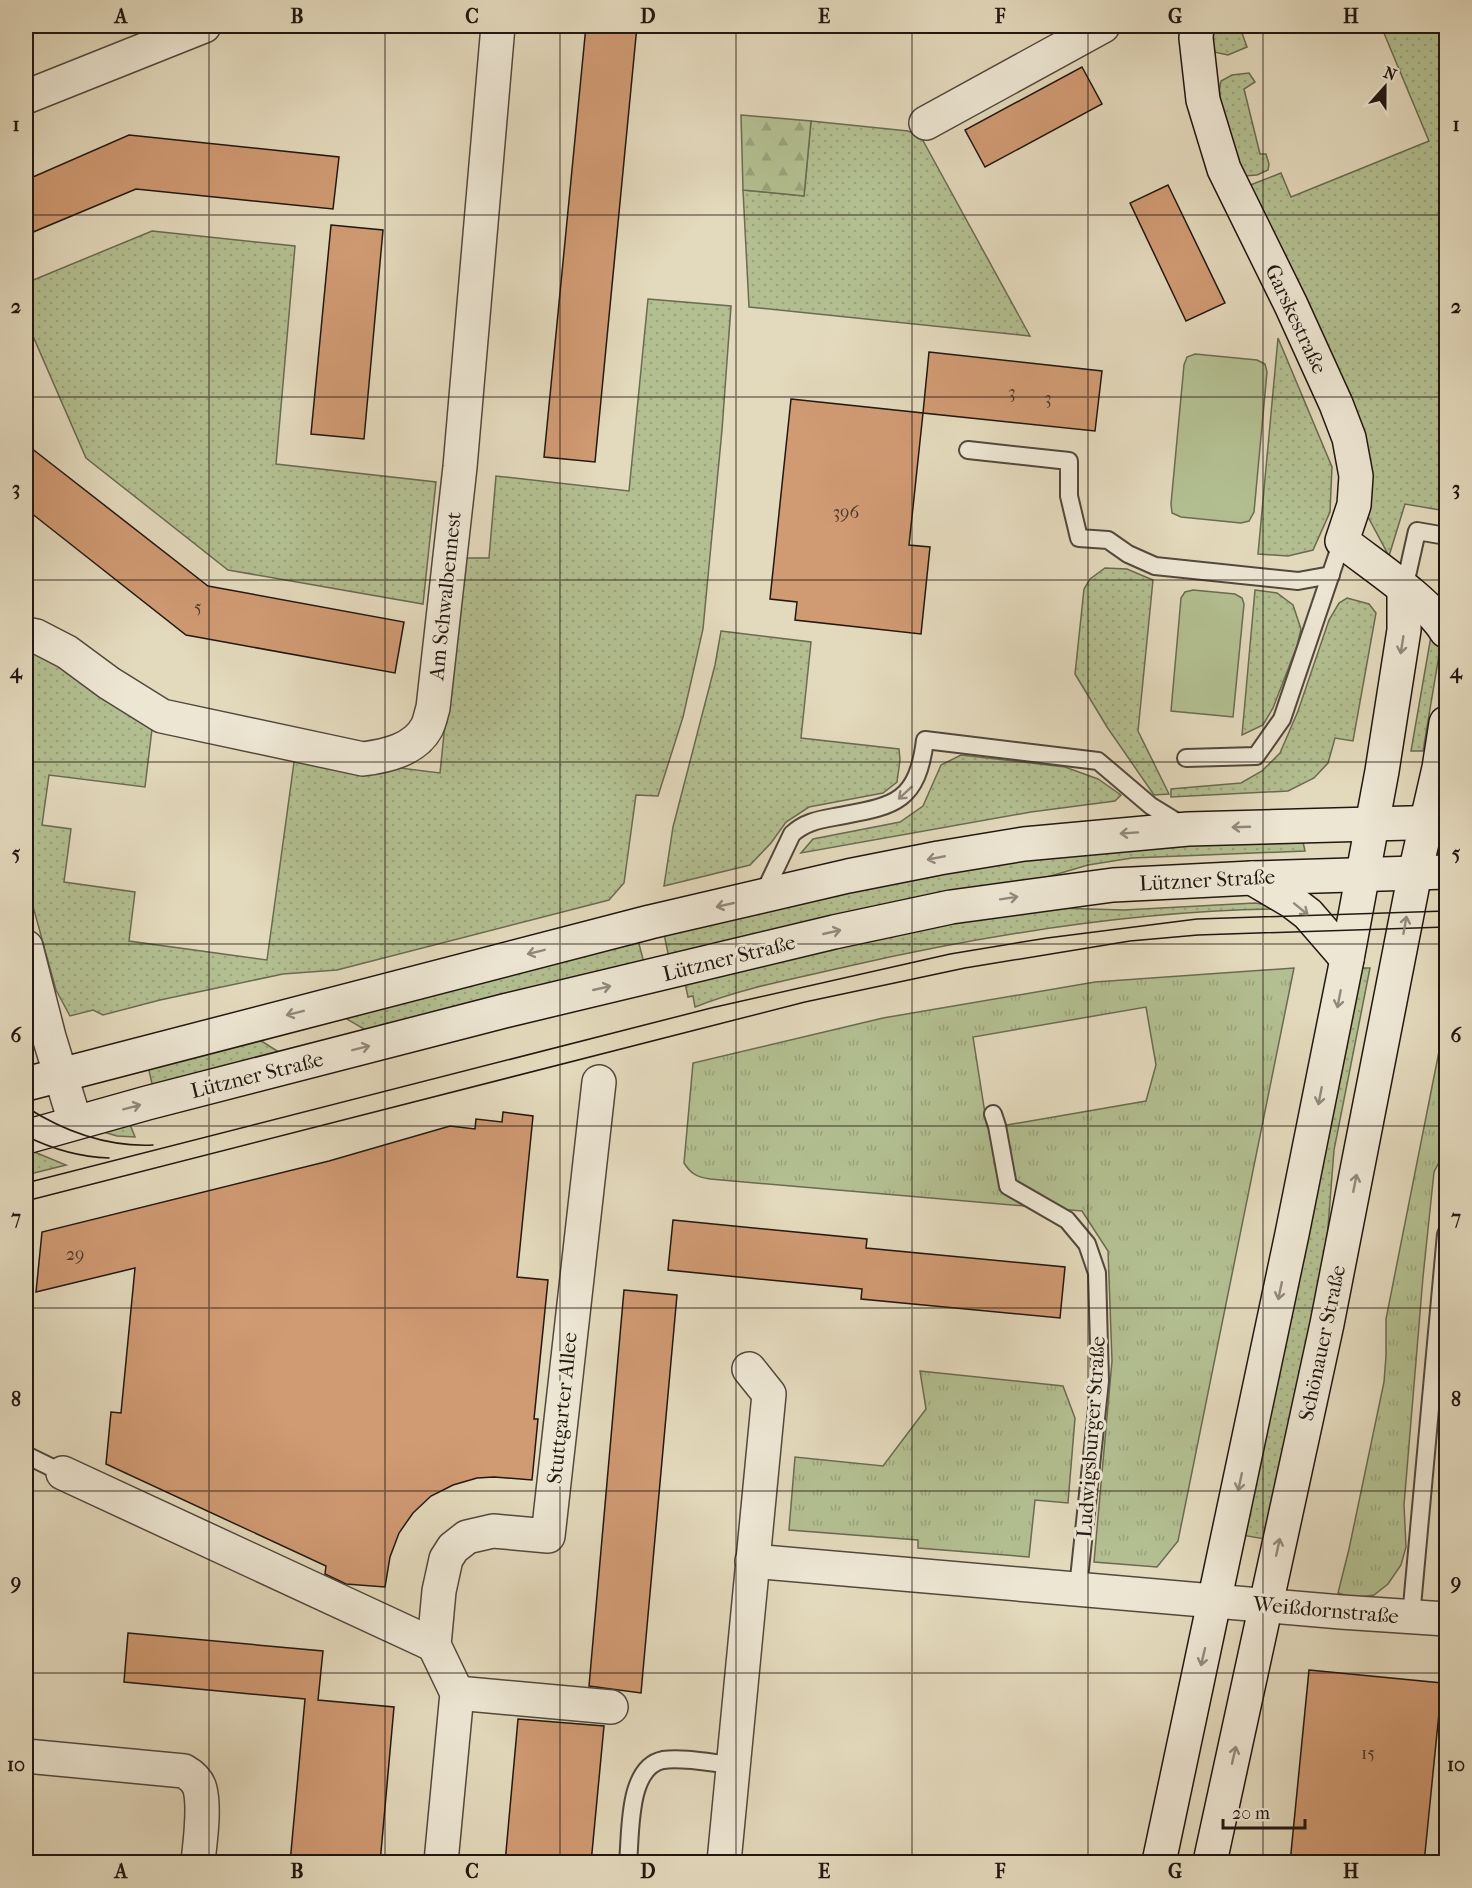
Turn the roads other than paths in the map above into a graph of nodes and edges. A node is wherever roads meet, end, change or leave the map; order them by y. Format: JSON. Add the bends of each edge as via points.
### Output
{"nodes":[{"id":1,"x":204,"y":26,"type":"edge"},
{"id":2,"x":498,"y":26,"type":"edge"},
{"id":3,"x":1103,"y":26,"type":"edge"},
{"id":4,"x":1197,"y":26,"type":"edge"},
{"id":5,"x":26,"y":97,"type":"edge"},
{"id":6,"x":926,"y":123,"type":"dead end"},
{"id":7,"x":968,"y":450,"type":"dead end"},
{"id":8,"x":1446,"y":536,"type":"edge"},
{"id":9,"x":1342,"y":541,"type":"junction"},
{"id":10,"x":1331,"y":575,"type":"junction"},
{"id":11,"x":1404,"y":589,"type":"junction"},
{"id":12,"x":1446,"y":631,"type":"edge"},
{"id":13,"x":26,"y":634,"type":"edge"},
{"id":14,"x":1446,"y":723,"type":"edge"},
{"id":15,"x":1186,"y":758,"type":"dead end"},
{"id":16,"x":1437,"y":822,"type":"edge"},
{"id":17,"x":1372,"y":825,"type":"junction"},
{"id":18,"x":1188,"y":829,"type":"junction"},
{"id":19,"x":1431,"y":873,"type":"edge"},
{"id":20,"x":1362,"y":875,"type":"junction"},
{"id":21,"x":1252,"y":878,"type":"junction"},
{"id":22,"x":763,"y":896,"type":"junction"},
{"id":23,"x":26,"y":947,"type":"edge"},
{"id":24,"x":1347,"y":959,"type":"junction"},
{"id":25,"x":61,"y":1075,"type":"junction"},
{"id":26,"x":599,"y":1082,"type":"dead end"},
{"id":27,"x":26,"y":1084,"type":"edge"},
{"id":28,"x":993,"y":1114,"type":"dead end"},
{"id":29,"x":75,"y":1122,"type":"junction"},
{"id":30,"x":26,"y":1137,"type":"edge"},
{"id":31,"x":1446,"y":1234,"type":"edge"},
{"id":32,"x":749,"y":1369,"type":"dead end"},
{"id":33,"x":26,"y":1455,"type":"edge"},
{"id":34,"x":63,"y":1473,"type":"joint"},
{"id":35,"x":752,"y":1561,"type":"junction"},
{"id":36,"x":1078,"y":1588,"type":"junction"},
{"id":37,"x":1241,"y":1602,"type":"junction"},
{"id":38,"x":1411,"y":1617,"type":"junction"},
{"id":39,"x":1446,"y":1619,"type":"edge"},
{"id":40,"x":434,"y":1645,"type":"junction"},
{"id":41,"x":457,"y":1693,"type":"junction"},
{"id":42,"x":611,"y":1707,"type":"dead end"},
{"id":43,"x":26,"y":1756,"type":"edge"},
{"id":44,"x":732,"y":1765,"type":"junction"},
{"id":45,"x":198,"y":1863,"type":"edge"},
{"id":46,"x":441,"y":1863,"type":"edge"},
{"id":47,"x":628,"y":1863,"type":"edge"},
{"id":48,"x":724,"y":1863,"type":"edge"},
{"id":49,"x":1159,"y":1863,"type":"edge"},
{"id":50,"x":1210,"y":1863,"type":"edge"}],
"edges":[{"from":1,"to":5,"type":"street"},
{"from":2,"to":13,"type":"street","name":"Am Schwalbennest","via":[[460,467],[433,708],[426,729],[411,744],[387,756],[363,759],[162,716],[109,684],[67,652]]},
{"from":3,"to":6,"type":"street"},
{"from":4,"to":9,"type":"street","name":"Garskestraße","via":[[1203,100],[1224,169],[1291,305],[1349,438],[1356,476],[1354,505]]},
{"from":7,"to":10,"type":"lane","via":[[1069,461],[1069,496],[1079,538],[1108,540],[1148,564],[1298,581]]},
{"from":8,"to":11,"type":"lane","via":[[1417,531]]},
{"from":9,"to":10,"type":"lane"},
{"from":9,"to":11,"type":"street"},
{"from":10,"to":15,"type":"lane","via":[[1282,719],[1256,756]]},
{"from":11,"to":12,"type":"street","via":[[1440,620]]},
{"from":11,"to":17,"type":"street","one_way":true,"via":[[1404,630]]},
{"from":14,"to":16,"type":"street"},
{"from":16,"to":17,"type":"street"},
{"from":16,"to":19,"type":"street","name":"Schönauer Straße"},
{"from":17,"to":18,"type":"street","one_way":true},
{"from":17,"to":20,"type":"street","name":"Schönauer Straße"},
{"from":18,"to":22,"type":"street","one_way":true,"via":[[960,854]]},
{"from":18,"to":22,"type":"lane","one_way":true,"via":[[1151,806],[1098,761],[925,740],[922,765],[910,790],[885,807],[800,827],[792,834]]},
{"from":19,"to":20,"type":"street","name":"Lützner Straße"},
{"from":37,"to":19,"type":"street","name":"Schönauer Straße","one_way":true,"via":[[1335,1286]]},
{"from":20,"to":21,"type":"street","name":"Lützner Straße"},
{"from":20,"to":24,"type":"street","name":"Schönauer Straße"},
{"from":21,"to":24,"type":"street","one_way":true,"via":[[1308,914]]},
{"from":29,"to":21,"type":"street","name":"Lützner Straße","one_way":true,"via":[[504,1011],[951,907],[1113,885]]},
{"from":22,"to":25,"type":"street","one_way":true},
{"from":23,"to":25,"type":"street"},
{"from":24,"to":37,"type":"street","name":"Schönauer Straße","one_way":true,"via":[[1293,1234]]},
{"from":25,"to":27,"type":"street"},
{"from":25,"to":29,"type":"street"},
{"from":26,"to":40,"type":"street","name":"Stuttgarter Allee","via":[[548,1536],[494,1531],[467,1537],[453,1548],[446,1558],[439,1591]]},
{"from":28,"to":36,"type":"lane","name":"Ludwigsburger Straße","via":[[1008,1186],[1067,1220],[1087,1244],[1097,1273],[1100,1381]]},
{"from":29,"to":30,"type":"street","name":"Lützner Straße"},
{"from":31,"to":38,"type":"lane","name":"Weißdornstraße"},
{"from":32,"to":35,"type":"street","via":[[769,1395]]},
{"from":33,"to":34,"type":"lane"},
{"from":34,"to":40,"type":"street"},
{"from":35,"to":36,"type":"street"},
{"from":35,"to":44,"type":"street"},
{"from":36,"to":37,"type":"street"},
{"from":37,"to":38,"type":"street","name":"Weißdornstraße"},
{"from":37,"to":49,"type":"street","name":"Schönauer Straße","one_way":true},
{"from":50,"to":37,"type":"street","name":"Schönauer Straße","one_way":true},
{"from":38,"to":39,"type":"street","name":"Weißdornstraße"},
{"from":40,"to":41,"type":"street"},
{"from":41,"to":42,"type":"street"},
{"from":41,"to":46,"type":"street"},
{"from":43,"to":45,"type":"street","via":[[184,1771],[200,1788]]},
{"from":44,"to":47,"type":"lane","via":[[668,1760],[649,1766],[635,1792]]},
{"from":44,"to":48,"type":"street"}]}
